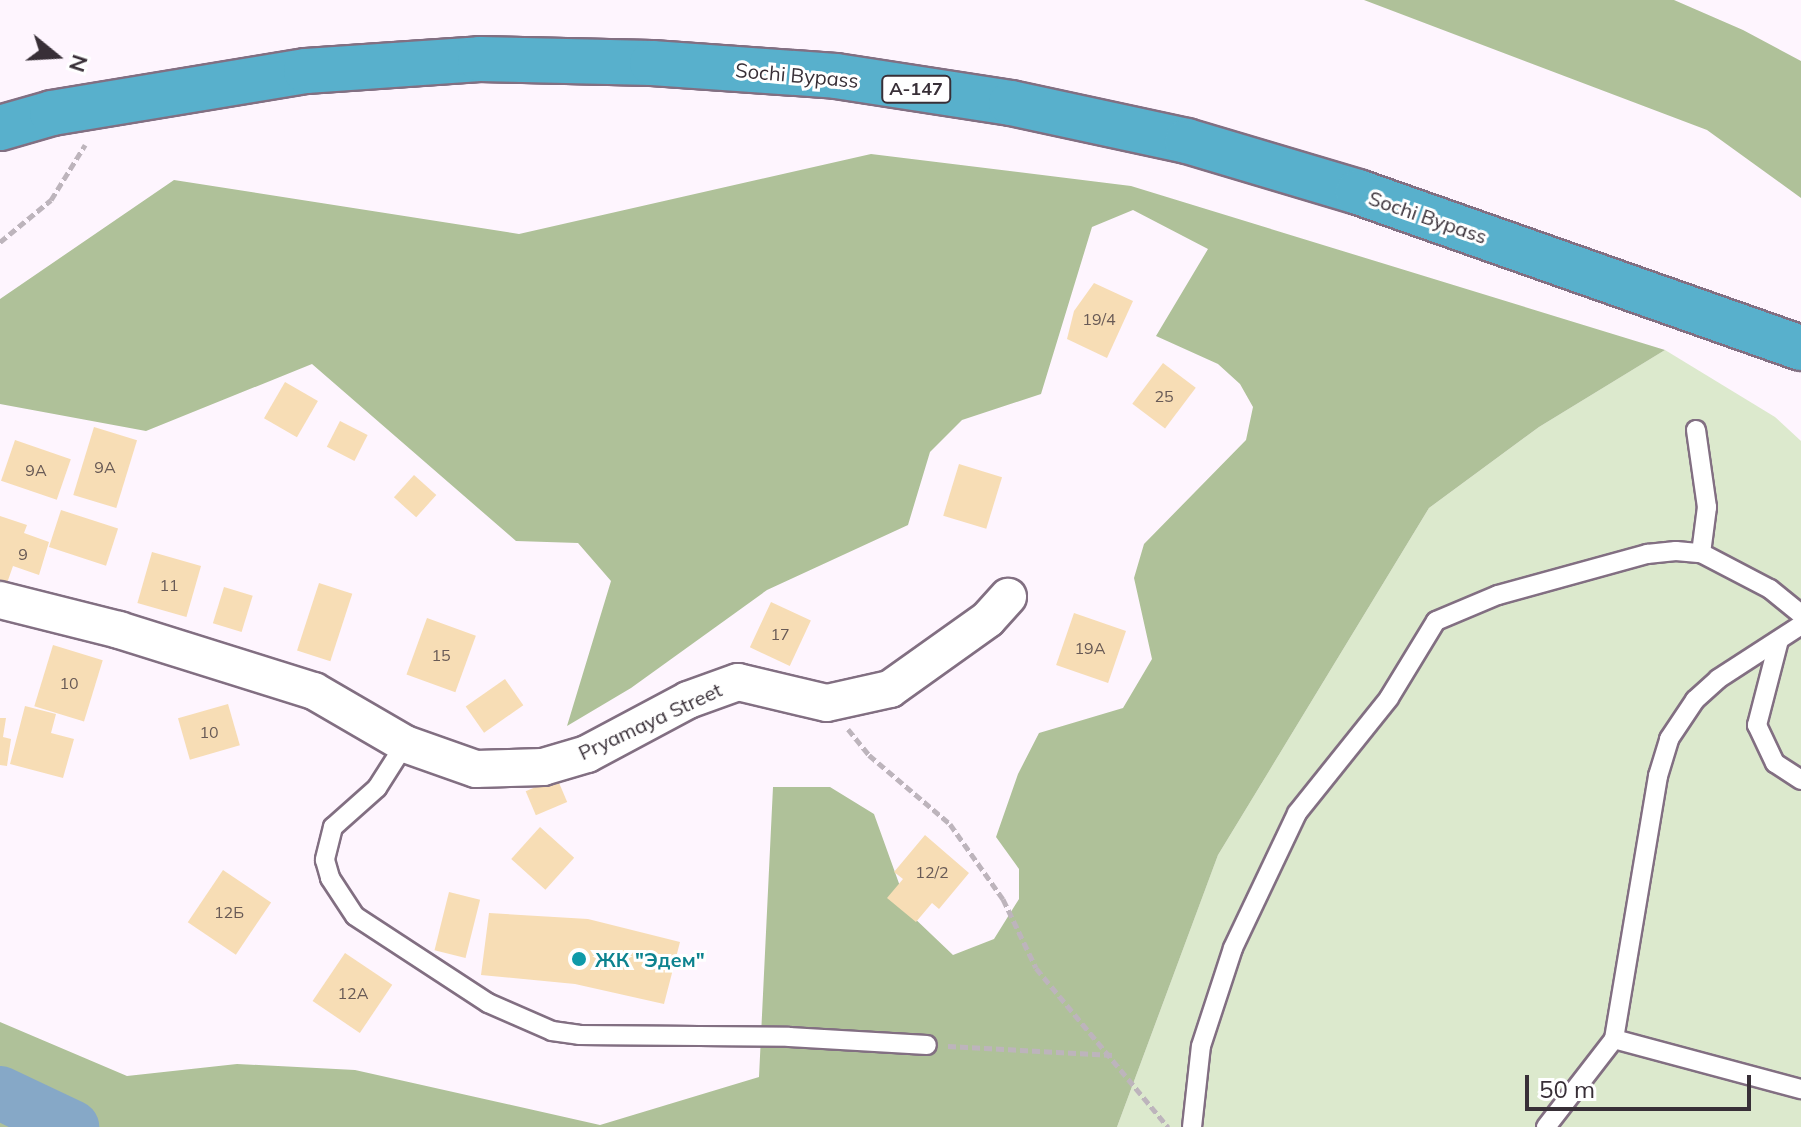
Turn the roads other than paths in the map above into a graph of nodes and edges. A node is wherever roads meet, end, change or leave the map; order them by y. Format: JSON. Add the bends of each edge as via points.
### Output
{"nodes":[{"id":1,"x":0,"y":128,"type":"edge"},
{"id":2,"x":1801,"y":348,"type":"edge"},
{"id":3,"x":1696,"y":430,"type":"dead end"},
{"id":4,"x":1701,"y":553,"type":"junction"},
{"id":5,"x":1008,"y":597,"type":"dead end"},
{"id":6,"x":0,"y":600,"type":"edge"},
{"id":7,"x":1801,"y":614,"type":"edge"},
{"id":8,"x":1801,"y":625,"type":"edge"},
{"id":9,"x":1779,"y":640,"type":"junction"},
{"id":10,"x":405,"y":744,"type":"junction"},
{"id":11,"x":1801,"y":780,"type":"edge"},
{"id":12,"x":1614,"y":1039,"type":"junction"},
{"id":13,"x":927,"y":1045,"type":"road end"},
{"id":14,"x":1801,"y":1089,"type":"edge"},
{"id":15,"x":1192,"y":1127,"type":"edge"},
{"id":16,"x":1546,"y":1127,"type":"edge"}],
"edges":[{"from":1,"to":2,"type":"highway","name":"Sochi Bypass","number":"А-147","via":[[306,71],[480,59],[652,63],[836,76],[1011,103],[1187,141],[1358,192]]},
{"from":3,"to":4,"type":"lane","via":[[1707,507]]},
{"from":4,"to":7,"type":"lane","via":[[1770,589]]},
{"from":4,"to":15,"type":"lane","via":[[1647,554],[1498,595],[1436,621],[1389,698],[1297,813],[1233,948],[1201,1046]]},
{"from":5,"to":10,"type":"street","name":"Pryamaya Street","via":[[964,638],[890,689],[827,703],[756,683],[715,687],[587,754],[543,767],[476,769]]},
{"from":6,"to":10,"type":"street","name":"Pryamaya Street","via":[[119,630],[314,691]]},
{"from":8,"to":9,"type":"lane"},
{"from":9,"to":11,"type":"lane","via":[[1757,725],[1775,763]]},
{"from":9,"to":12,"type":"lane","via":[[1718,679],[1695,700],[1669,739],[1658,776]]},
{"from":10,"to":13,"type":"lane","via":[[377,788],[333,827],[325,860],[330,878],[355,916],[488,1003],[552,1031],[579,1035],[789,1037]]},
{"from":12,"to":14,"type":"lane"},
{"from":12,"to":16,"type":"lane"}]}
